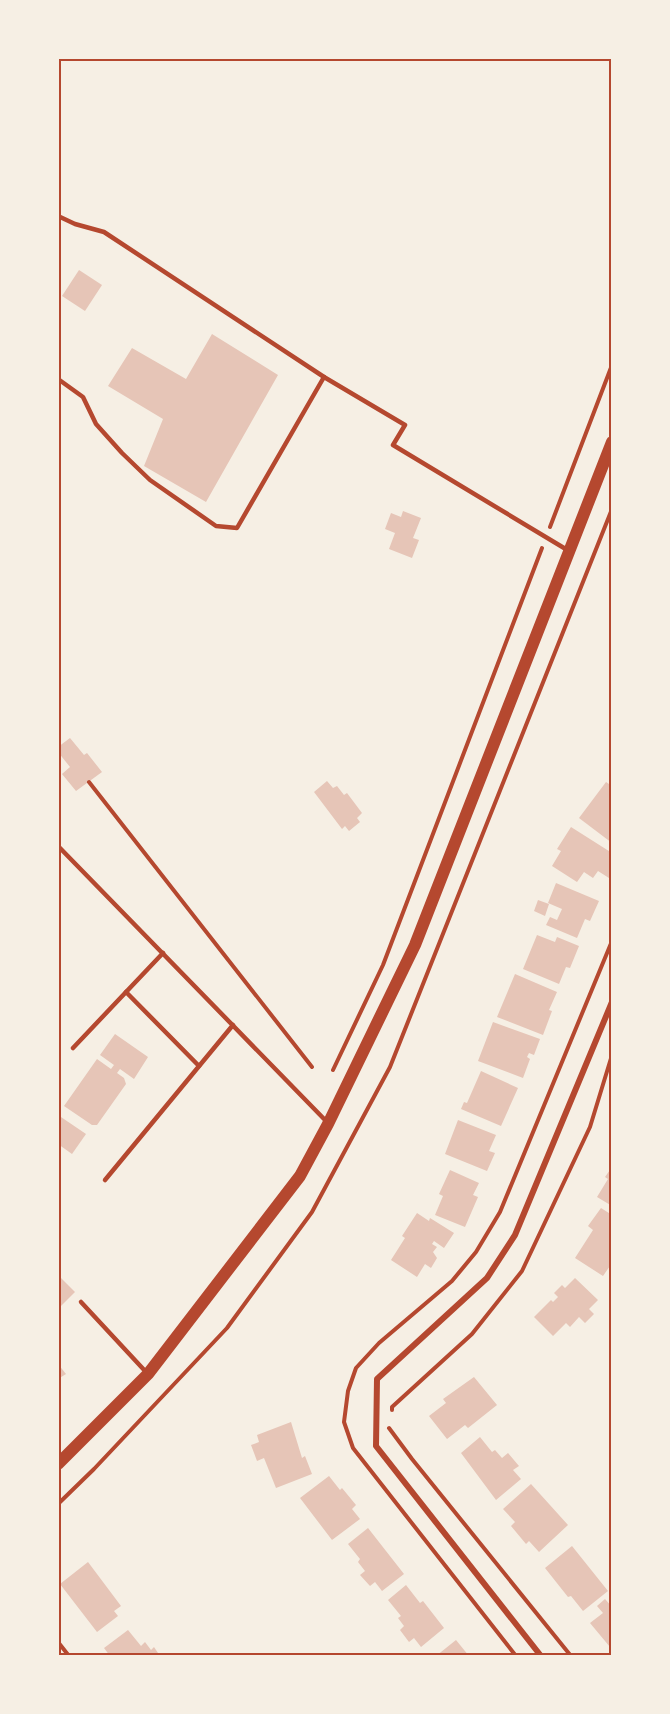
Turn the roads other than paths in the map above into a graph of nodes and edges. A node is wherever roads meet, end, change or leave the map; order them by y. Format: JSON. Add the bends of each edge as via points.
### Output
{"nodes":[{"id":1,"x":58,"y":216,"type":"edge"},
{"id":2,"x":324,"y":377,"type":"junction"},
{"id":3,"x":58,"y":379,"type":"edge"},
{"id":4,"x":612,"y":442,"type":"edge"},
{"id":5,"x":569,"y":551,"type":"junction"},
{"id":6,"x":58,"y":846,"type":"edge"},
{"id":7,"x":163,"y":953,"type":"junction"},
{"id":8,"x":126,"y":992,"type":"junction"},
{"id":9,"x":612,"y":1002,"type":"edge"},
{"id":10,"x":233,"y":1025,"type":"junction"},
{"id":11,"x":73,"y":1048,"type":"dead end"},
{"id":12,"x":199,"y":1066,"type":"junction"},
{"id":13,"x":328,"y":1124,"type":"junction"},
{"id":14,"x":105,"y":1180,"type":"dead end"},
{"id":15,"x":81,"y":1302,"type":"dead end"},
{"id":16,"x":148,"y":1374,"type":"junction"},
{"id":17,"x":58,"y":1464,"type":"edge"},
{"id":18,"x":542,"y":1656,"type":"edge"}],
"edges":[{"from":1,"to":2,"type":"lane","via":[[104,232]]},
{"from":2,"to":3,"type":"lane","via":[[237,528],[216,526],[150,480],[96,424],[83,397]]},
{"from":2,"to":5,"type":"lane","via":[[405,425],[393,445]]},
{"from":4,"to":5,"type":"main road"},
{"from":5,"to":13,"type":"main road","via":[[415,945]]},
{"from":6,"to":7,"type":"lane"},
{"from":7,"to":8,"type":"lane"},
{"from":7,"to":10,"type":"lane"},
{"from":8,"to":11,"type":"lane"},
{"from":8,"to":12,"type":"lane"},
{"from":9,"to":18,"type":"street","via":[[515,1235],[487,1278],[377,1379],[376,1446]]},
{"from":10,"to":12,"type":"lane"},
{"from":10,"to":13,"type":"lane"},
{"from":12,"to":14,"type":"lane"},
{"from":13,"to":16,"type":"main road","via":[[300,1176]]},
{"from":15,"to":16,"type":"lane"},
{"from":16,"to":17,"type":"main road"}]}
